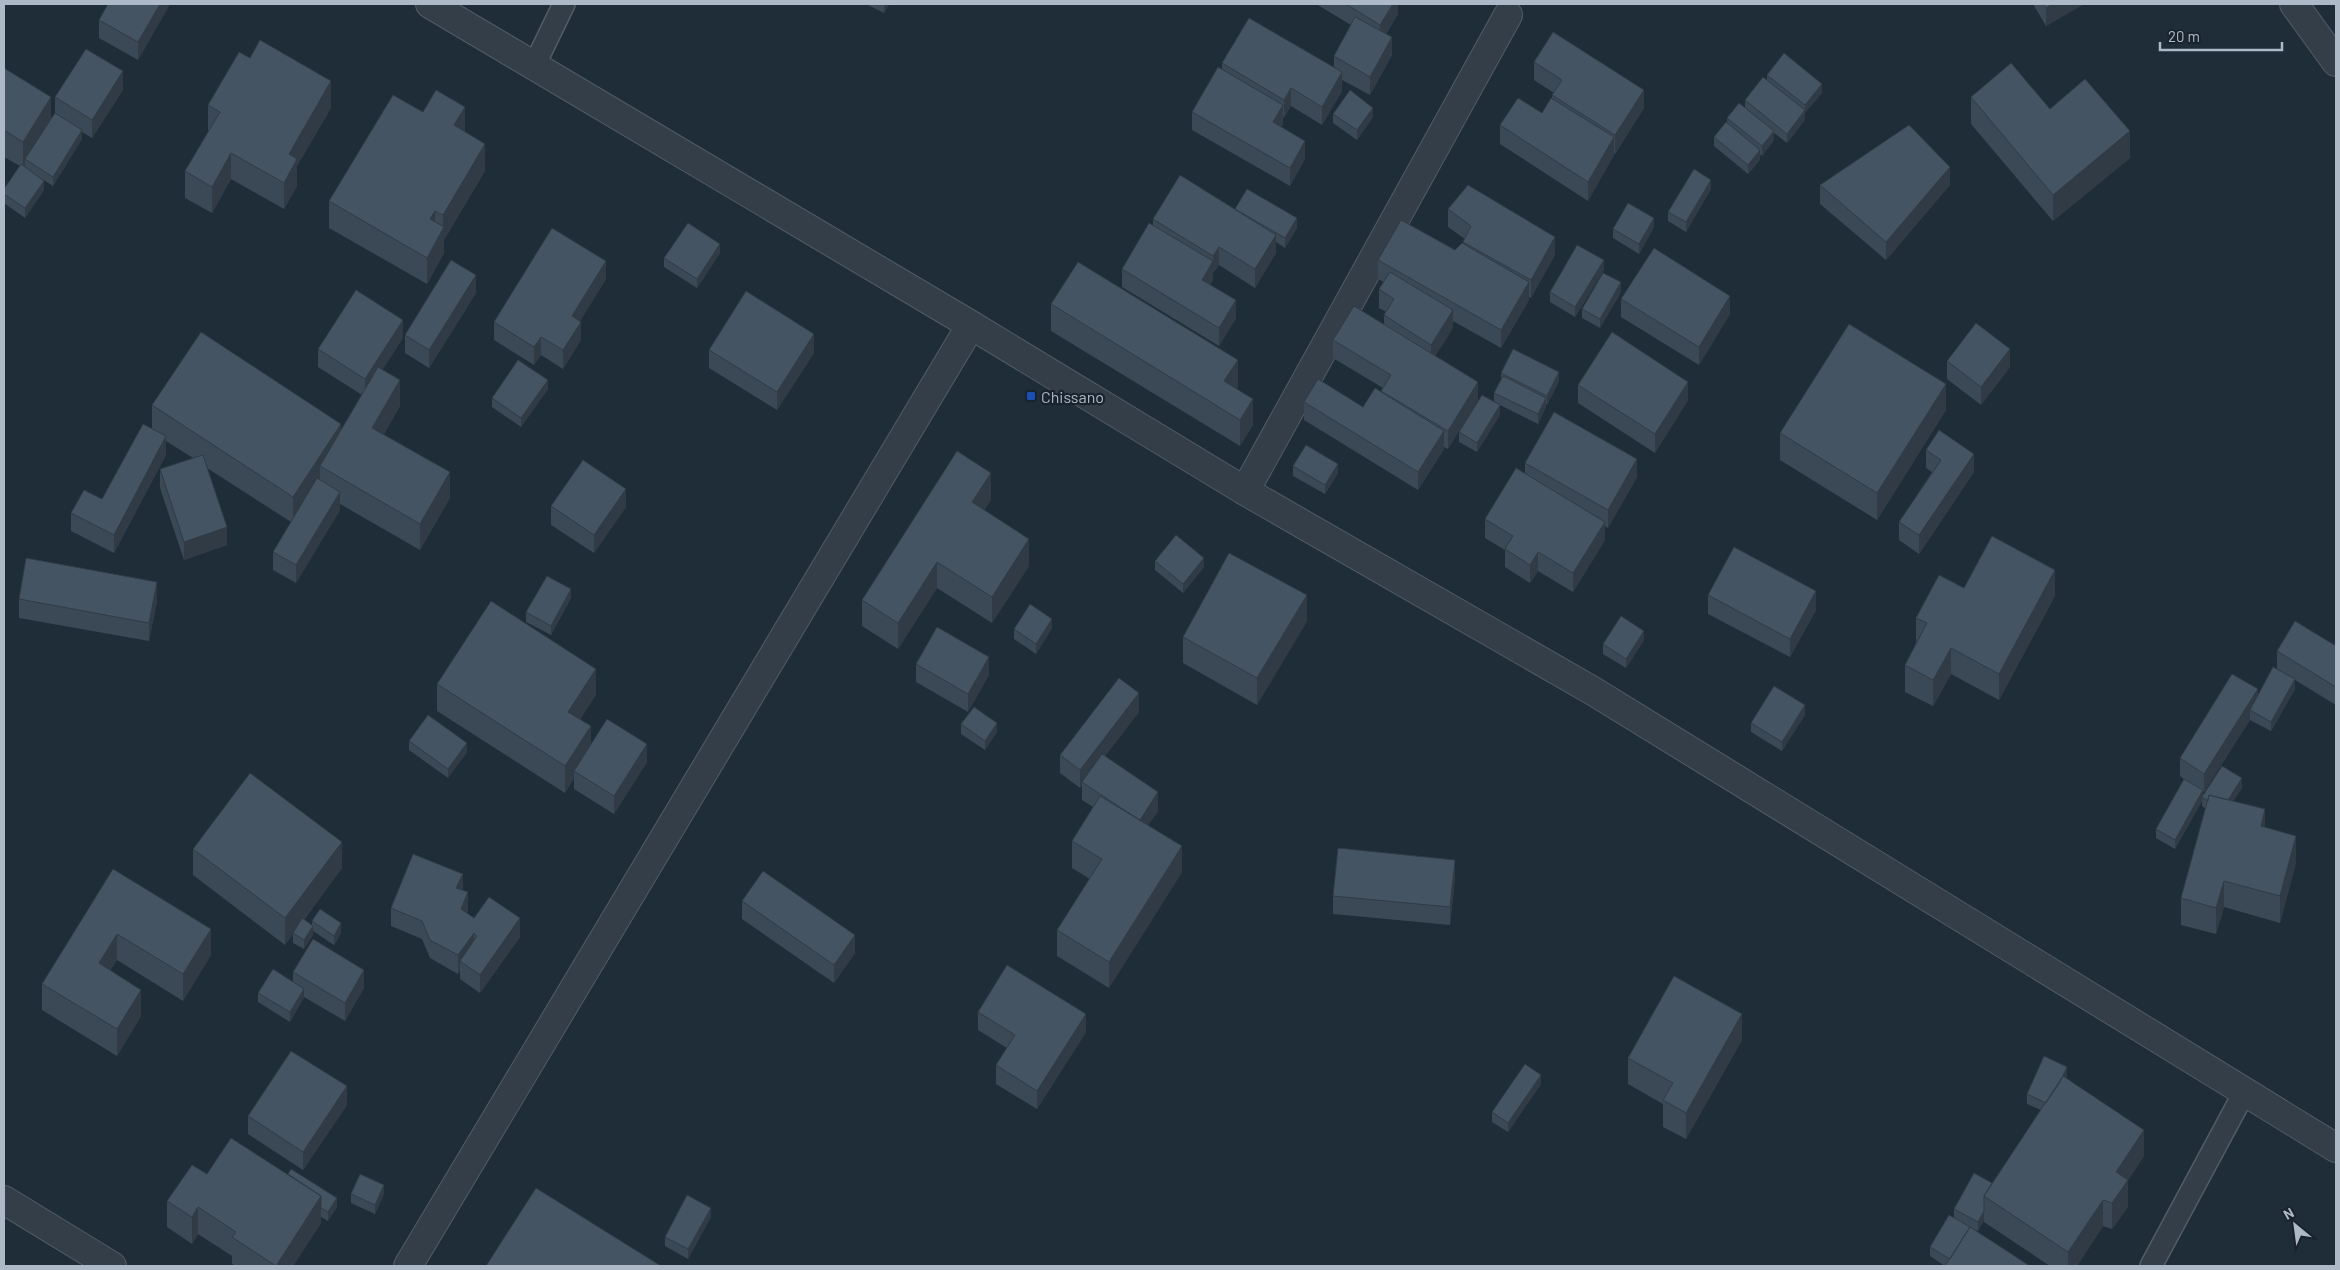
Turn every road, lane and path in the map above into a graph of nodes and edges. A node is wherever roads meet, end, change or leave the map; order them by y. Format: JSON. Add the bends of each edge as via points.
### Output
{"nodes":[{"id":1,"x":430,"y":4,"type":"edge"},
{"id":2,"x":564,"y":4,"type":"edge"},
{"id":3,"x":2294,"y":4,"type":"edge"},
{"id":4,"x":1508,"y":15,"type":"dead end"},
{"id":5,"x":2334,"y":56,"type":"edge"},
{"id":6,"x":534,"y":66,"type":"junction"},
{"id":7,"x":971,"y":325,"type":"junction"},
{"id":8,"x":1245,"y":492,"type":"junction"},
{"id":9,"x":2245,"y":1091,"type":"junction"},
{"id":10,"x":2336,"y":1148,"type":"edge"},
{"id":11,"x":4,"y":1200,"type":"edge"},
{"id":12,"x":112,"y":1266,"type":"edge"},
{"id":13,"x":408,"y":1266,"type":"edge"},
{"id":14,"x":2151,"y":1266,"type":"edge"}],
"edges":[{"from":1,"to":6,"type":"street"},
{"from":2,"to":6,"type":"lane"},
{"from":3,"to":5,"type":"street"},
{"from":4,"to":8,"type":"street"},
{"from":6,"to":7,"type":"street"},
{"from":7,"to":8,"type":"street"},
{"from":7,"to":13,"type":"street"},
{"from":8,"to":9,"type":"street","via":[[1593,692]]},
{"from":9,"to":10,"type":"street"},
{"from":9,"to":14,"type":"lane"},
{"from":11,"to":12,"type":"street"}]}
